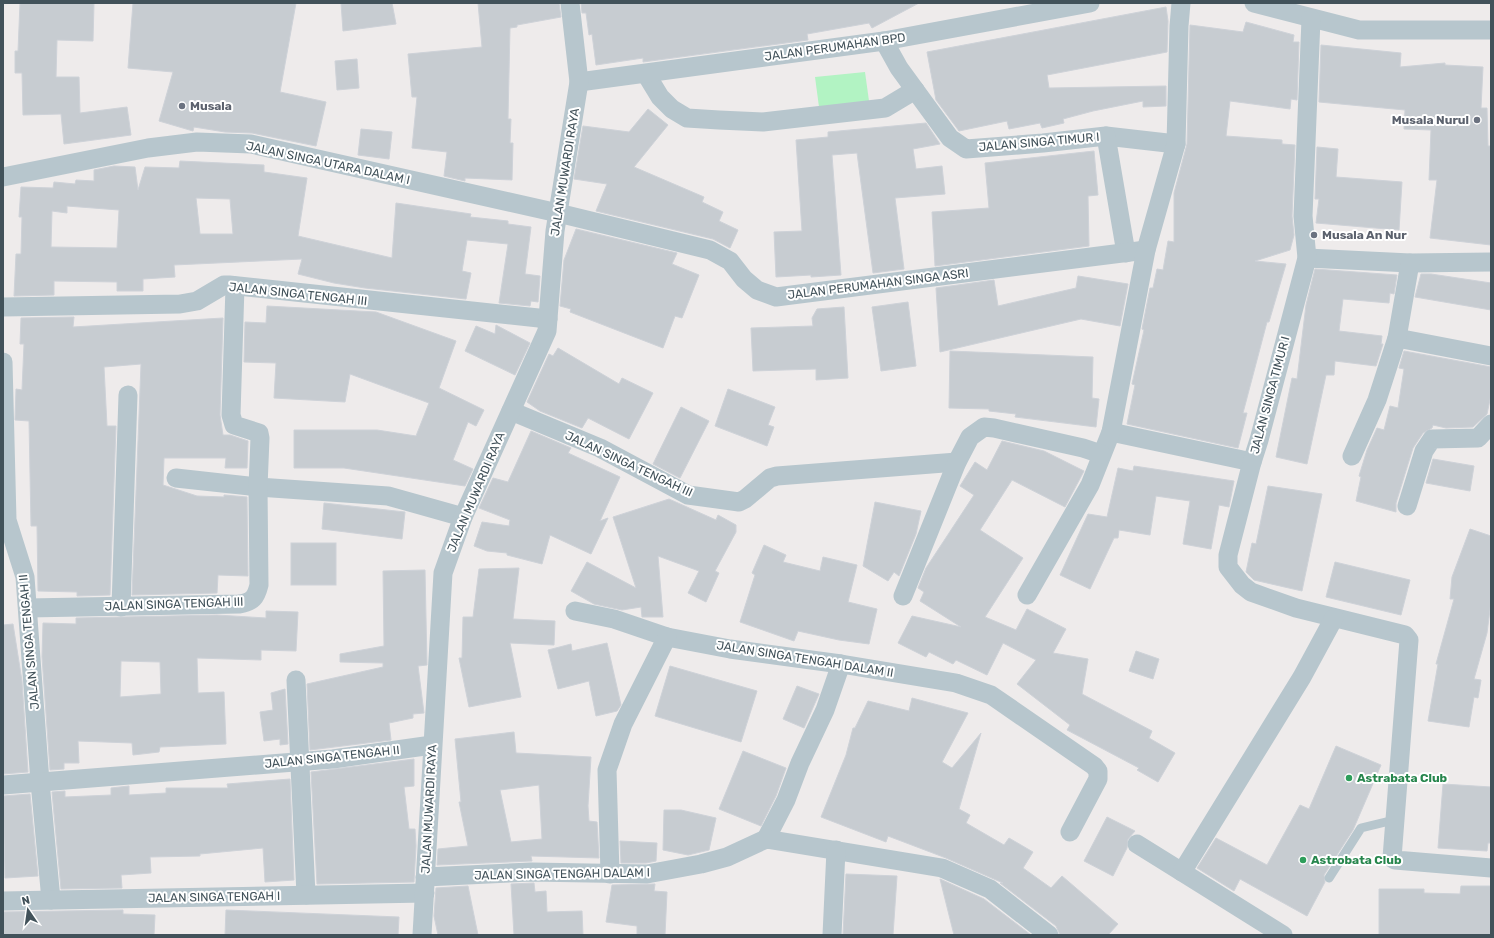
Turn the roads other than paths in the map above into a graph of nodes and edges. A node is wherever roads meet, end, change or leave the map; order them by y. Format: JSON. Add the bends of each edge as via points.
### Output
{"nodes":[{"id":1,"x":570,"y":3,"type":"edge"},
{"id":2,"x":1090,"y":3,"type":"edge"},
{"id":3,"x":1182,"y":3,"type":"edge"},
{"id":4,"x":1254,"y":3,"type":"edge"},
{"id":5,"x":1311,"y":19,"type":"junction"},
{"id":6,"x":1491,"y":30,"type":"edge"},
{"id":7,"x":884,"y":41,"type":"junction"},
{"id":8,"x":646,"y":74,"type":"junction"},
{"id":9,"x":579,"y":82,"type":"junction"},
{"id":10,"x":915,"y":90,"type":"junction"},
{"id":11,"x":1106,"y":136,"type":"junction"},
{"id":12,"x":1176,"y":144,"type":"junction"},
{"id":13,"x":3,"y":177,"type":"edge"},
{"id":14,"x":558,"y":213,"type":"junction"},
{"id":15,"x":1146,"y":250,"type":"junction"},
{"id":16,"x":1126,"y":253,"type":"junction"},
{"id":17,"x":1307,"y":258,"type":"junction"},
{"id":18,"x":1410,"y":262,"type":"junction"},
{"id":19,"x":1491,"y":262,"type":"edge"},
{"id":20,"x":235,"y":286,"type":"junction"},
{"id":21,"x":3,"y":307,"type":"edge"},
{"id":22,"x":548,"y":319,"type":"junction"},
{"id":23,"x":1397,"y":338,"type":"junction"},
{"id":24,"x":1491,"y":356,"type":"edge"},
{"id":25,"x":3,"y":362,"type":"edge"},
{"id":26,"x":128,"y":395,"type":"dead end"},
{"id":27,"x":511,"y":411,"type":"junction"},
{"id":28,"x":1491,"y":424,"type":"edge"},
{"id":29,"x":1111,"y":432,"type":"junction"},
{"id":30,"x":1101,"y":454,"type":"junction"},
{"id":31,"x":1352,"y":456,"type":"dead end"},
{"id":32,"x":957,"y":462,"type":"junction"},
{"id":33,"x":1252,"y":462,"type":"junction"},
{"id":34,"x":176,"y":478,"type":"dead end"},
{"id":35,"x":258,"y":487,"type":"junction"},
{"id":36,"x":1407,"y":506,"type":"dead end"},
{"id":37,"x":463,"y":517,"type":"junction"},
{"id":38,"x":1027,"y":595,"type":"dead end"},
{"id":39,"x":903,"y":596,"type":"dead end"},
{"id":40,"x":121,"y":606,"type":"junction"},
{"id":41,"x":28,"y":608,"type":"junction"},
{"id":42,"x":574,"y":611,"type":"dead end"},
{"id":43,"x":1334,"y":618,"type":"junction"},
{"id":44,"x":667,"y":637,"type":"junction"},
{"id":45,"x":841,"y":664,"type":"junction"},
{"id":46,"x":296,"y":680,"type":"dead end"},
{"id":47,"x":432,"y":745,"type":"junction"},
{"id":48,"x":299,"y":761,"type":"junction"},
{"id":49,"x":40,"y":782,"type":"junction"},
{"id":50,"x":3,"y":786,"type":"edge"},
{"id":51,"x":1394,"y":820,"type":"junction"},
{"id":52,"x":1070,"y":832,"type":"dead end"},
{"id":53,"x":766,"y":839,"type":"junction"},
{"id":54,"x":1136,"y":844,"type":"dead end"},
{"id":55,"x":836,"y":850,"type":"junction"},
{"id":56,"x":1491,"y":868,"type":"edge"},
{"id":57,"x":1182,"y":872,"type":"junction"},
{"id":58,"x":610,"y":874,"type":"junction"},
{"id":59,"x":1329,"y":878,"type":"dead end"},
{"id":60,"x":425,"y":885,"type":"junction"},
{"id":61,"x":306,"y":895,"type":"junction"},
{"id":62,"x":51,"y":900,"type":"junction"},
{"id":63,"x":3,"y":901,"type":"edge"},
{"id":64,"x":422,"y":935,"type":"edge"},
{"id":65,"x":832,"y":935,"type":"edge"},
{"id":66,"x":1049,"y":935,"type":"edge"},
{"id":67,"x":1283,"y":935,"type":"edge"}],
"edges":[{"from":1,"to":9,"type":"street"},
{"from":2,"to":7,"type":"street","name":"JALAN PERUMAHAN BPD"},
{"from":3,"to":12,"type":"street","via":[[1179,26]]},
{"from":4,"to":5,"type":"street"},
{"from":5,"to":6,"type":"street","via":[[1359,30]]},
{"from":5,"to":17,"type":"street","name":"JALAN SINGA TIMUR I","via":[[1303,216]]},
{"from":7,"to":8,"type":"street","name":"JALAN PERUMAHAN BPD"},
{"from":7,"to":10,"type":"street","name":"JALAN SINGA TIMUR I"},
{"from":8,"to":9,"type":"street","name":"JALAN PERUMAHAN BPD"},
{"from":8,"to":10,"type":"street","via":[[660,97],[672,109],[687,118],[763,122],[885,108]]},
{"from":9,"to":14,"type":"street","name":"JALAN MUWARDI RAYA"},
{"from":10,"to":11,"type":"street","name":"JALAN SINGA TIMUR I","via":[[950,138],[966,149],[1043,144]]},
{"from":11,"to":12,"type":"street","name":"JALAN SINGA TIMUR I"},
{"from":11,"to":16,"type":"street"},
{"from":12,"to":15,"type":"street"},
{"from":13,"to":14,"type":"street","name":"JALAN SINGA UTARA DALAM I","via":[[148,148],[197,142],[251,144]]},
{"from":14,"to":16,"type":"street","name":"JALAN PERUMAHAN SINGA ASRI","via":[[710,250],[730,261],[757,290],[776,297]]},
{"from":14,"to":22,"type":"street","name":"JALAN MUWARDI RAYA"},
{"from":15,"to":16,"type":"street","name":"JALAN PERUMAHAN SINGA ASRI"},
{"from":15,"to":29,"type":"street"},
{"from":17,"to":18,"type":"street"},
{"from":17,"to":33,"type":"street","name":"JALAN SINGA TIMUR I"},
{"from":18,"to":19,"type":"street"},
{"from":18,"to":23,"type":"street"},
{"from":20,"to":21,"type":"street","name":"JALAN SINGA TENGAH III","via":[[224,285],[197,301],[180,304]]},
{"from":20,"to":22,"type":"street","name":"JALAN SINGA TENGAH III"},
{"from":20,"to":35,"type":"street","via":[[231,415],[234,425],[259,433]]},
{"from":22,"to":27,"type":"street","name":"JALAN MUWARDI RAYA","via":[[546,331]]},
{"from":23,"to":24,"type":"street"},
{"from":23,"to":31,"type":"street","via":[[1377,400]]},
{"from":25,"to":41,"type":"street","name":"JALAN SINGA TENGAH II","via":[[7,520],[25,577]]},
{"from":26,"to":40,"type":"street"},
{"from":27,"to":32,"type":"street","name":"JALAN SINGA TENGAH III","via":[[600,448],[688,494],[730,501],[745,500],[763,483],[777,476]]},
{"from":27,"to":37,"type":"street","name":"JALAN MUWARDI RAYA"},
{"from":28,"to":36,"type":"street","via":[[1478,438],[1432,439],[1424,451]]},
{"from":29,"to":30,"type":"street"},
{"from":29,"to":33,"type":"street","name":"JALAN SINGA TIMUR I"},
{"from":30,"to":32,"type":"street","via":[[994,428],[984,428],[970,437]]},
{"from":30,"to":38,"type":"street","via":[[1086,492]]},
{"from":32,"to":39,"type":"street"},
{"from":33,"to":43,"type":"street","via":[[1228,556],[1228,567],[1251,592]]},
{"from":34,"to":35,"type":"street"},
{"from":35,"to":37,"type":"street","via":[[388,496]]},
{"from":35,"to":40,"type":"street","name":"JALAN SINGA TENGAH III","via":[[259,585],[256,597],[248,603],[239,604]]},
{"from":37,"to":47,"type":"street","name":"JALAN MUWARDI RAYA","via":[[443,573]]},
{"from":40,"to":41,"type":"street","name":"JALAN SINGA TENGAH III"},
{"from":41,"to":49,"type":"street","name":"JALAN SINGA TENGAH II"},
{"from":42,"to":44,"type":"street","name":"JALAN SINGA TENGAH DALAM II","via":[[614,618]]},
{"from":43,"to":51,"type":"street","via":[[1405,635],[1410,643]]},
{"from":43,"to":57,"type":"street","via":[[1302,677]]},
{"from":44,"to":45,"type":"street","name":"JALAN SINGA TENGAH DALAM II","via":[[730,649]]},
{"from":44,"to":58,"type":"street","via":[[623,724],[607,770]]},
{"from":45,"to":52,"type":"street","name":"JALAN SINGA TENGAH DALAM II","via":[[956,683],[991,695],[1094,766],[1098,771],[1098,779]]},
{"from":45,"to":53,"type":"street","via":[[825,710]]},
{"from":46,"to":48,"type":"street"},
{"from":47,"to":48,"type":"street","name":"JALAN SINGA TENGAH II","via":[[333,759]]},
{"from":47,"to":60,"type":"street","name":"JALAN MUWARDI RAYA"},
{"from":48,"to":49,"type":"street","name":"JALAN SINGA TENGAH II"},
{"from":48,"to":61,"type":"street"},
{"from":49,"to":50,"type":"street","name":"JALAN SINGA TENGAH II"},
{"from":49,"to":62,"type":"street","name":"JALAN SINGA TENGAH II"},
{"from":51,"to":56,"type":"street","via":[[1392,859]]},
{"from":51,"to":59,"type":"lane","via":[[1361,828]]},
{"from":53,"to":55,"type":"street"},
{"from":53,"to":58,"type":"street","name":"JALAN SINGA TENGAH DALAM I","via":[[728,857],[701,864],[647,874]]},
{"from":54,"to":57,"type":"street"},
{"from":55,"to":65,"type":"street"},
{"from":55,"to":66,"type":"street","via":[[942,868],[990,889]]},
{"from":57,"to":67,"type":"street"},
{"from":58,"to":60,"type":"street","name":"JALAN SINGA TENGAH DALAM I","via":[[531,872]]},
{"from":60,"to":61,"type":"street","name":"JALAN SINGA TENGAH I"},
{"from":60,"to":64,"type":"street","name":"JALAN MUWARDI RAYA"},
{"from":61,"to":62,"type":"street","name":"JALAN SINGA TENGAH I"},
{"from":62,"to":63,"type":"street","name":"JALAN SINGA TENGAH I"}]}
